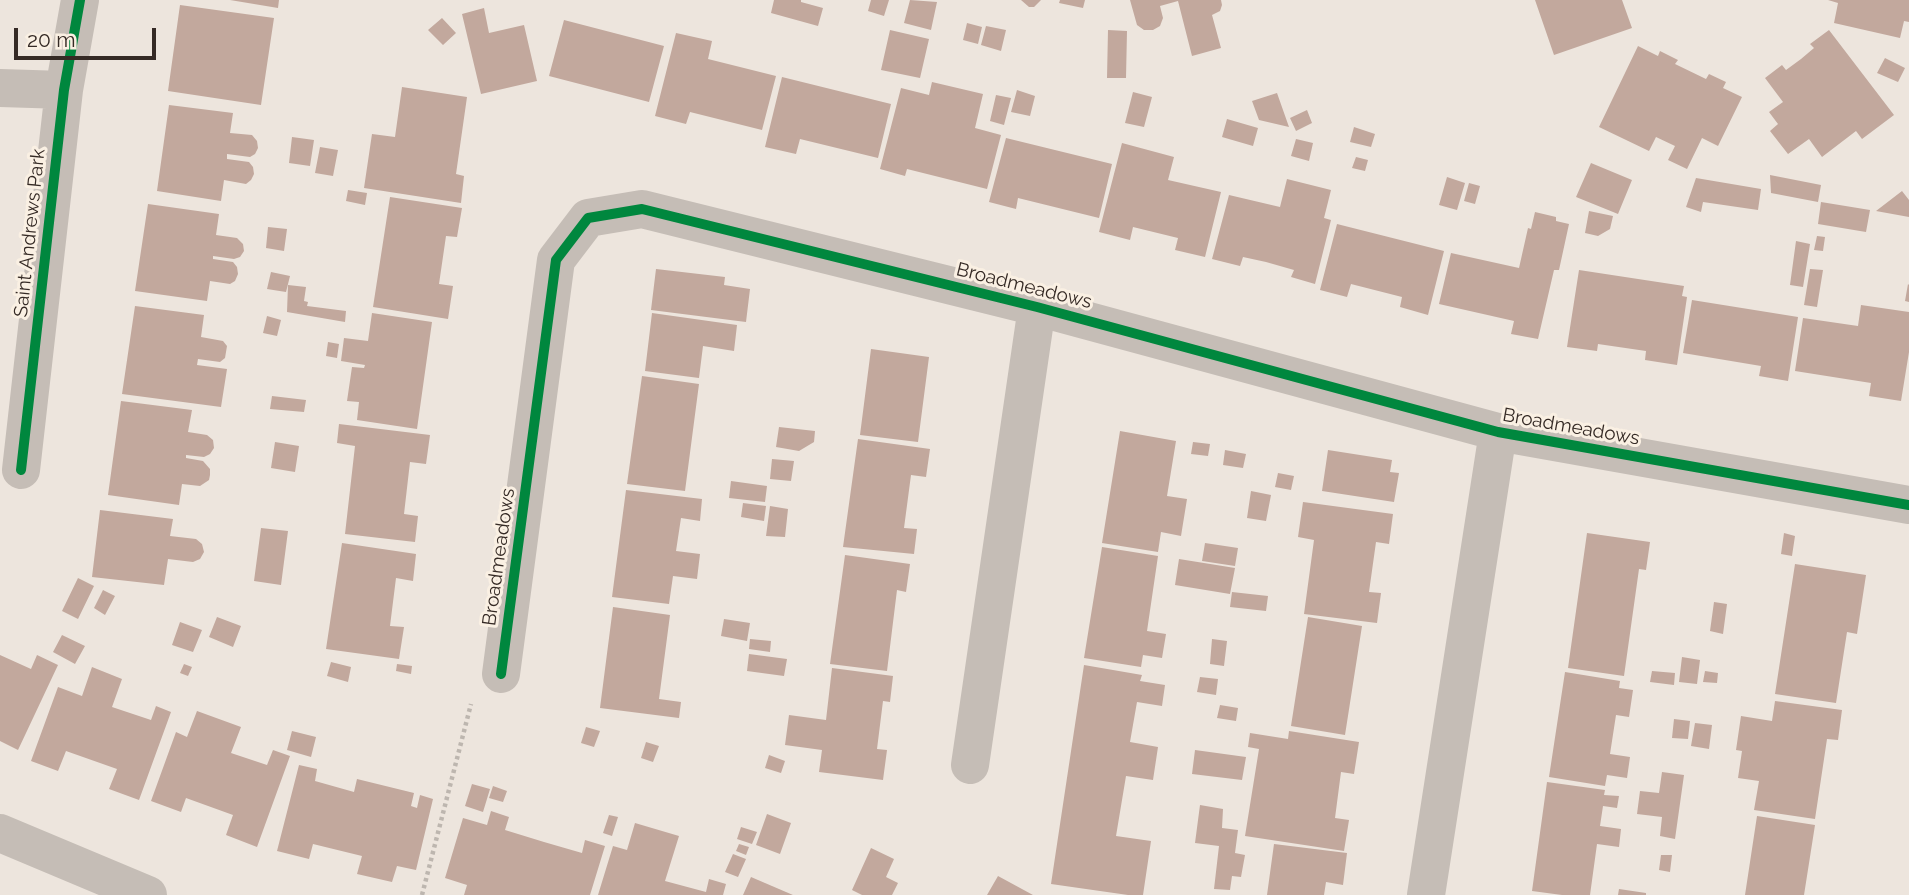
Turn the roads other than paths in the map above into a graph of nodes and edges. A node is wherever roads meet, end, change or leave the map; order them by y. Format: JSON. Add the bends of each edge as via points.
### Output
{"nodes":[{"id":1,"x":80,"y":0,"type":"edge"},
{"id":2,"x":0,"y":88,"type":"edge"},
{"id":3,"x":64,"y":90,"type":"junction"},
{"id":4,"x":1037,"y":307,"type":"junction"},
{"id":5,"x":1498,"y":432,"type":"junction"},
{"id":6,"x":21,"y":470,"type":"dead end"},
{"id":7,"x":1909,"y":505,"type":"edge"},
{"id":8,"x":501,"y":674,"type":"road end"},
{"id":9,"x":970,"y":765,"type":"dead end"},
{"id":10,"x":0,"y":834,"type":"edge"},
{"id":11,"x":148,"y":895,"type":"edge"},
{"id":12,"x":1426,"y":895,"type":"edge"}],
"edges":[{"from":1,"to":3,"type":"street","name":"Saint Andrews Park"},
{"from":2,"to":3,"type":"street"},
{"from":3,"to":6,"type":"street","name":"Saint Andrews Park"},
{"from":4,"to":5,"type":"street","name":"Broadmeadows"},
{"from":4,"to":8,"type":"street","name":"Broadmeadows","via":[[642,209],[588,218],[556,260]]},
{"from":4,"to":9,"type":"street","name":"Broadmeadows"},
{"from":5,"to":7,"type":"street","name":"Broadmeadows"},
{"from":5,"to":12,"type":"street","name":"Broadmeadows"},
{"from":10,"to":11,"type":"street"}]}
